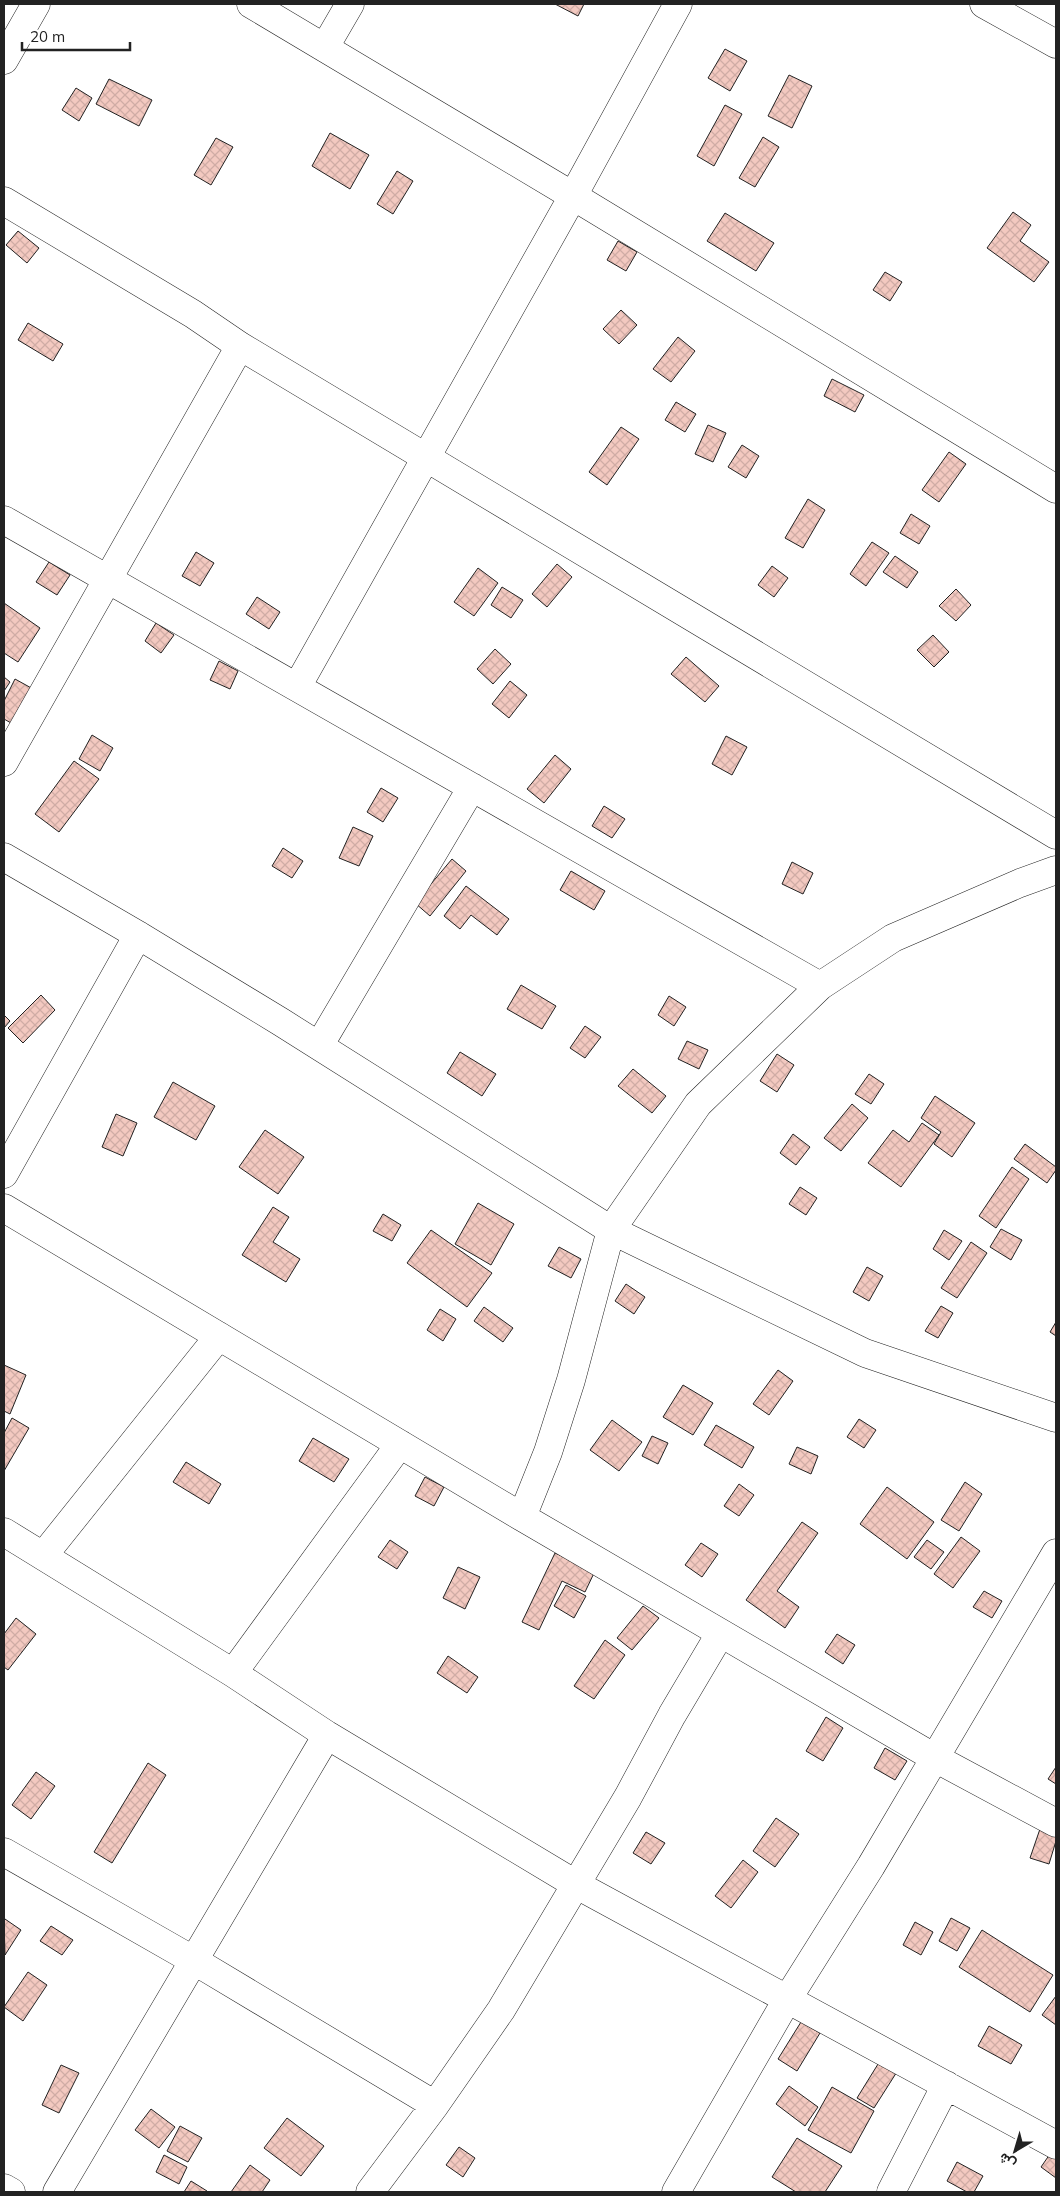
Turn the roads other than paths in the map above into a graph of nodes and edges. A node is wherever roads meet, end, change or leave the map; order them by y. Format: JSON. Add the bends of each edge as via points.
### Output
{"nodes":[{"id":1,"x":36,"y":4,"type":"edge"},
{"id":2,"x":251,"y":4,"type":"edge"},
{"id":3,"x":350,"y":4,"type":"edge"},
{"id":4,"x":678,"y":4,"type":"edge"},
{"id":5,"x":984,"y":4,"type":"edge"},
{"id":6,"x":1056,"y":44,"type":"edge"},
{"id":7,"x":325,"y":47,"type":"junction"},
{"id":8,"x":4,"y":60,"type":"edge"},
{"id":9,"x":574,"y":196,"type":"junction"},
{"id":10,"x":4,"y":201,"type":"edge"},
{"id":11,"x":240,"y":346,"type":"junction"},
{"id":12,"x":425,"y":457,"type":"junction"},
{"id":13,"x":1056,"y":488,"type":"edge"},
{"id":14,"x":4,"y":520,"type":"edge"},
{"id":15,"x":108,"y":579,"type":"junction"},
{"id":16,"x":297,"y":687,"type":"junction"},
{"id":17,"x":4,"y":762,"type":"edge"},
{"id":18,"x":472,"y":787,"type":"junction"},
{"id":19,"x":1056,"y":835,"type":"edge"},
{"id":20,"x":4,"y":857,"type":"edge"},
{"id":21,"x":1056,"y":870,"type":"edge"},
{"id":22,"x":138,"y":936,"type":"junction"},
{"id":23,"x":820,"y":986,"type":"junction"},
{"id":24,"x":319,"y":1046,"type":"junction"},
{"id":25,"x":4,"y":1174,"type":"edge"},
{"id":26,"x":4,"y":1208,"type":"edge"},
{"id":27,"x":611,"y":1230,"type":"junction"},
{"id":28,"x":219,"y":1336,"type":"junction"},
{"id":29,"x":1056,"y":1418,"type":"edge"},
{"id":30,"x":400,"y":1444,"type":"junction"},
{"id":31,"x":522,"y":1517,"type":"junction"},
{"id":32,"x":4,"y":1532,"type":"edge"},
{"id":33,"x":1056,"y":1553,"type":"edge"},
{"id":34,"x":43,"y":1556,"type":"junction"},
{"id":35,"x":720,"y":1634,"type":"junction"},
{"id":36,"x":234,"y":1673,"type":"junction"},
{"id":37,"x":327,"y":1735,"type":"junction"},
{"id":38,"x":934,"y":1758,"type":"junction"},
{"id":39,"x":1056,"y":1823,"type":"edge"},
{"id":40,"x":4,"y":1852,"type":"edge"},
{"id":41,"x":577,"y":1885,"type":"junction"},
{"id":42,"x":193,"y":1960,"type":"junction"},
{"id":43,"x":788,"y":1998,"type":"junction"},
{"id":44,"x":946,"y":2085,"type":"junction"},
{"id":45,"x":435,"y":2106,"type":"junction"},
{"id":46,"x":1056,"y":2145,"type":"edge"},
{"id":47,"x":4,"y":2188,"type":"edge"},
{"id":48,"x":11,"y":2192,"type":"edge"},
{"id":49,"x":57,"y":2192,"type":"edge"},
{"id":50,"x":370,"y":2192,"type":"edge"},
{"id":51,"x":676,"y":2192,"type":"edge"},
{"id":52,"x":890,"y":2192,"type":"edge"}],
"edges":[{"from":1,"to":8,"type":"street"},
{"from":2,"to":7,"type":"street"},
{"from":3,"to":7,"type":"street"},
{"from":4,"to":9,"type":"street"},
{"from":5,"to":6,"type":"street"},
{"from":7,"to":9,"type":"street"},
{"from":9,"to":12,"type":"street"},
{"from":9,"to":13,"type":"street"},
{"from":10,"to":11,"type":"street"},
{"from":11,"to":12,"type":"street"},
{"from":11,"to":15,"type":"street"},
{"from":12,"to":16,"type":"street"},
{"from":12,"to":19,"type":"street"},
{"from":14,"to":15,"type":"street"},
{"from":15,"to":16,"type":"street"},
{"from":15,"to":17,"type":"street"},
{"from":16,"to":18,"type":"street"},
{"from":18,"to":23,"type":"street"},
{"from":18,"to":24,"type":"street"},
{"from":20,"to":22,"type":"street"},
{"from":21,"to":23,"type":"street","via":[[1020,882],[892,938]]},
{"from":22,"to":24,"type":"street"},
{"from":22,"to":25,"type":"street"},
{"from":23,"to":27,"type":"street","via":[[698,1104]]},
{"from":24,"to":27,"type":"street"},
{"from":26,"to":28,"type":"street"},
{"from":27,"to":29,"type":"street","via":[[865,1352]]},
{"from":27,"to":31,"type":"street","via":[[571,1380],[548,1452]]},
{"from":28,"to":30,"type":"street"},
{"from":28,"to":34,"type":"street"},
{"from":30,"to":31,"type":"street"},
{"from":30,"to":36,"type":"street"},
{"from":31,"to":35,"type":"street"},
{"from":32,"to":34,"type":"street"},
{"from":33,"to":38,"type":"street"},
{"from":34,"to":36,"type":"street"},
{"from":35,"to":38,"type":"street"},
{"from":35,"to":41,"type":"street"},
{"from":36,"to":37,"type":"street"},
{"from":37,"to":41,"type":"street"},
{"from":37,"to":42,"type":"street"},
{"from":38,"to":39,"type":"street"},
{"from":38,"to":43,"type":"street"},
{"from":40,"to":42,"type":"street"},
{"from":41,"to":43,"type":"street"},
{"from":41,"to":45,"type":"street","via":[[501,2010]]},
{"from":42,"to":45,"type":"street"},
{"from":42,"to":49,"type":"street"},
{"from":43,"to":44,"type":"street"},
{"from":43,"to":51,"type":"street"},
{"from":44,"to":46,"type":"street"},
{"from":44,"to":52,"type":"street"},
{"from":45,"to":50,"type":"street"},
{"from":47,"to":48,"type":"street"}]}
